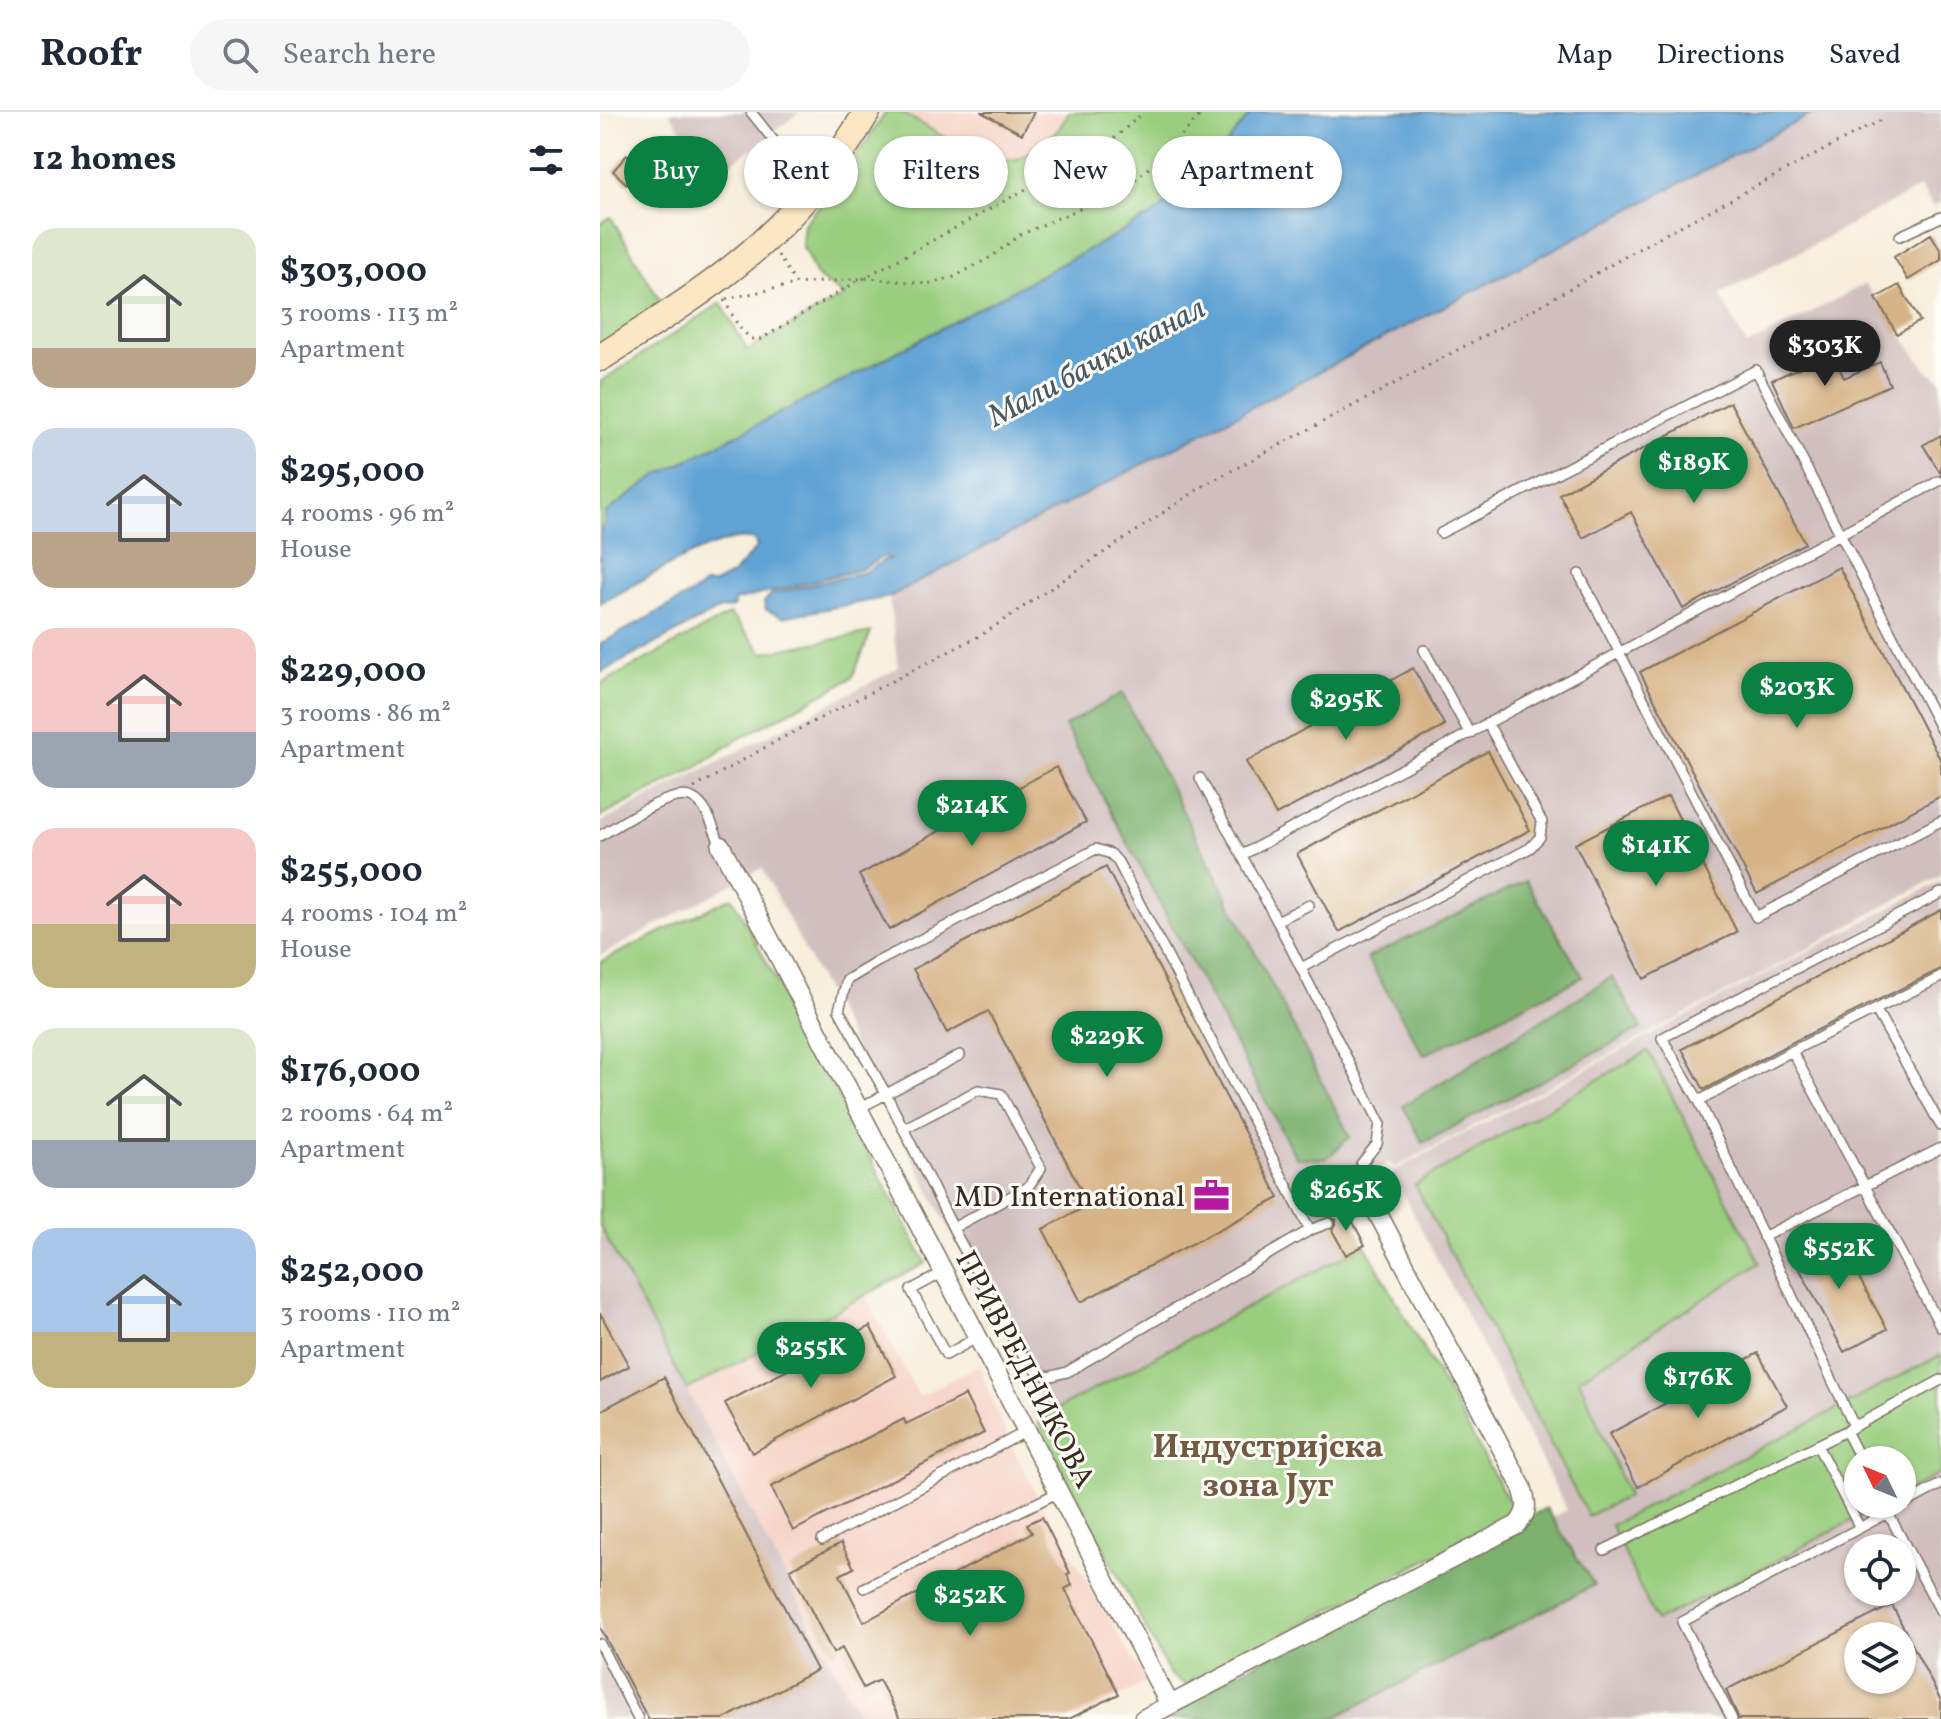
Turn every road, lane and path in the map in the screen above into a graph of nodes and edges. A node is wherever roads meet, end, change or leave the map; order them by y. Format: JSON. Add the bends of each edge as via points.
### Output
{"nodes":[{"id":1,"x":751,"y":112,"type":"edge"},
{"id":2,"x":867,"y":112,"type":"edge"},
{"id":3,"x":1144,"y":112,"type":"edge"},
{"id":4,"x":1203,"y":112,"type":"edge"},
{"id":5,"x":1881,"y":120,"type":"dead end"},
{"id":6,"x":770,"y":136,"type":"edge"},
{"id":7,"x":850,"y":136,"type":"edge"},
{"id":8,"x":794,"y":208,"type":"edge"},
{"id":9,"x":1941,"y":217,"type":"edge"},
{"id":10,"x":1900,"y":236,"type":"dead end"},
{"id":11,"x":767,"y":237,"type":"junction"},
{"id":12,"x":868,"y":278,"type":"junction"},
{"id":13,"x":796,"y":284,"type":"junction"},
{"id":14,"x":692,"y":298,"type":"junction"},
{"id":15,"x":724,"y":300,"type":"junction"},
{"id":16,"x":600,"y":358,"type":"edge"},
{"id":17,"x":1939,"y":481,"type":"dead end"},
{"id":18,"x":1441,"y":533,"type":"dead end"},
{"id":19,"x":1840,"y":533,"type":"junction"},
{"id":20,"x":1579,"y":574,"type":"dead end"},
{"id":21,"x":1424,"y":650,"type":"dead end"},
{"id":22,"x":1620,"y":651,"type":"junction"},
{"id":23,"x":1488,"y":724,"type":"junction"},
{"id":24,"x":1940,"y":726,"type":"edge"},
{"id":25,"x":1470,"y":734,"type":"junction"},
{"id":26,"x":1200,"y":778,"type":"dead end"},
{"id":27,"x":680,"y":795,"type":"junction"},
{"id":28,"x":1941,"y":821,"type":"edge"},
{"id":29,"x":600,"y":836,"type":"edge"},
{"id":30,"x":721,"y":846,"type":"joint"},
{"id":31,"x":1242,"y":855,"type":"junction"},
{"id":32,"x":1941,"y":893,"type":"edge"},
{"id":33,"x":1309,"y":905,"type":"dead end"},
{"id":34,"x":1277,"y":921,"type":"junction"},
{"id":35,"x":1301,"y":968,"type":"junction"},
{"id":36,"x":1941,"y":977,"type":"edge"},
{"id":37,"x":1876,"y":1010,"type":"junction"},
{"id":38,"x":1792,"y":1051,"type":"junction"},
{"id":39,"x":960,"y":1055,"type":"dead end"},
{"id":40,"x":886,"y":1094,"type":"junction"},
{"id":41,"x":1699,"y":1101,"type":"junction"},
{"id":42,"x":858,"y":1109,"type":"junction"},
{"id":43,"x":1941,"y":1126,"type":"edge"},
{"id":44,"x":903,"y":1129,"type":"junction"},
{"id":45,"x":1941,"y":1148,"type":"edge"},
{"id":46,"x":1866,"y":1185,"type":"junction"},
{"id":47,"x":1371,"y":1201,"type":"junction"},
{"id":48,"x":1348,"y":1213,"type":"dead end"},
{"id":49,"x":1329,"y":1223,"type":"dead end"},
{"id":50,"x":953,"y":1228,"type":"junction"},
{"id":51,"x":1310,"y":1230,"type":"junction"},
{"id":52,"x":1763,"y":1237,"type":"junction"},
{"id":53,"x":944,"y":1272,"type":"junction"},
{"id":54,"x":1941,"y":1327,"type":"edge"},
{"id":55,"x":978,"y":1337,"type":"junction"},
{"id":56,"x":1941,"y":1380,"type":"edge"},
{"id":57,"x":1850,"y":1429,"type":"junction"},
{"id":58,"x":1027,"y":1431,"type":"junction"},
{"id":59,"x":1817,"y":1445,"type":"junction"},
{"id":60,"x":1856,"y":1446,"type":"edge"},
{"id":61,"x":1941,"y":1484,"type":"edge"},
{"id":62,"x":1059,"y":1492,"type":"junction"},
{"id":63,"x":1916,"y":1495,"type":"edge"},
{"id":64,"x":1874,"y":1518,"type":"edge"},
{"id":65,"x":1891,"y":1518,"type":"edge"},
{"id":66,"x":1860,"y":1528,"type":"junction"},
{"id":67,"x":822,"y":1540,"type":"dead end"},
{"id":68,"x":1604,"y":1550,"type":"dead end"},
{"id":69,"x":864,"y":1588,"type":"dead end"},
{"id":70,"x":1941,"y":1612,"type":"edge"},
{"id":71,"x":600,"y":1644,"type":"edge"},
{"id":72,"x":1170,"y":1705,"type":"junction"},
{"id":73,"x":638,"y":1719,"type":"edge"},
{"id":74,"x":1143,"y":1719,"type":"edge"},
{"id":75,"x":1732,"y":1719,"type":"edge"}],
"edges":[{"from":1,"to":6,"type":"lane"},
{"from":2,"to":7,"type":"street"},
{"from":3,"to":12,"type":"path","via":[[1108,144]]},
{"from":4,"to":12,"type":"path","via":[[1137,178],[1020,235],[954,277],[927,284]]},
{"from":5,"to":27,"type":"path","via":[[1203,486],[983,634]]},
{"from":8,"to":11,"type":"street"},
{"from":9,"to":10,"type":"lane"},
{"from":11,"to":13,"type":"path"},
{"from":11,"to":14,"type":"street"},
{"from":12,"to":13,"type":"path"},
{"from":12,"to":15,"type":"path","via":[[761,339],[751,339],[739,327]]},
{"from":13,"to":15,"type":"path"},
{"from":14,"to":15,"type":"path"},
{"from":14,"to":16,"type":"street"},
{"from":17,"to":19,"type":"lane"},
{"from":18,"to":19,"type":"lane","via":[[1756,370]]},
{"from":19,"to":22,"type":"lane"},
{"from":19,"to":24,"type":"lane"},
{"from":20,"to":22,"type":"lane"},
{"from":21,"to":25,"type":"lane"},
{"from":22,"to":23,"type":"lane"},
{"from":22,"to":28,"type":"lane","via":[[1756,917]]},
{"from":23,"to":25,"type":"lane"},
{"from":23,"to":35,"type":"lane","via":[[1542,822],[1540,837],[1530,848]]},
{"from":25,"to":31,"type":"lane"},
{"from":26,"to":31,"type":"lane"},
{"from":27,"to":29,"type":"lane"},
{"from":27,"to":30,"type":"lane","via":[[700,805]]},
{"from":30,"to":42,"type":"street","name":"ПРИВРЕДНИКОВА"},
{"from":31,"to":34,"type":"lane"},
{"from":32,"to":41,"type":"lane","via":[[1662,1038]]},
{"from":33,"to":34,"type":"lane"},
{"from":34,"to":35,"type":"lane"},
{"from":35,"to":47,"type":"lane","via":[[1380,1123],[1377,1144],[1361,1164]]},
{"from":36,"to":37,"type":"lane"},
{"from":37,"to":38,"type":"lane"},
{"from":37,"to":43,"type":"lane"},
{"from":38,"to":41,"type":"lane"},
{"from":38,"to":46,"type":"lane"},
{"from":39,"to":40,"type":"lane"},
{"from":40,"to":42,"type":"lane"},
{"from":40,"to":44,"type":"lane"},
{"from":40,"to":51,"type":"lane","via":[[839,1010],[847,980],[1096,849],[1118,862]]},
{"from":41,"to":52,"type":"lane"},
{"from":42,"to":53,"type":"street","name":"ПРИВРЕДНИКОВА"},
{"from":44,"to":50,"type":"lane"},
{"from":44,"to":50,"type":"lane","via":[[978,1090],[989,1090],[1001,1094],[1041,1168],[1028,1187]]},
{"from":45,"to":46,"type":"lane"},
{"from":46,"to":52,"type":"lane"},
{"from":46,"to":54,"type":"lane"},
{"from":47,"to":48,"type":"lane"},
{"from":47,"to":72,"type":"street","via":[[1522,1487],[1526,1516]]},
{"from":49,"to":51,"type":"lane"},
{"from":50,"to":51,"type":"lane","via":[[1021,1353],[1035,1370],[1054,1377]]},
{"from":52,"to":57,"type":"lane"},
{"from":53,"to":55,"type":"street","name":"ПРИВРЕДНИКОВА"},
{"from":53,"to":55,"type":"lane","via":[[911,1290],[946,1355]]},
{"from":55,"to":58,"type":"street","name":"ПРИВРЕДНИКОВА"},
{"from":56,"to":57,"type":"lane"},
{"from":57,"to":59,"type":"lane"},
{"from":57,"to":60,"type":"lane"},
{"from":58,"to":62,"type":"street","name":"ПРИВРЕДНИКОВА"},
{"from":58,"to":67,"type":"lane"},
{"from":59,"to":66,"type":"lane"},
{"from":59,"to":68,"type":"lane"},
{"from":61,"to":63,"type":"lane"},
{"from":62,"to":69,"type":"lane"},
{"from":62,"to":72,"type":"street","name":"ПРИВРЕДНИКОВА"},
{"from":64,"to":66,"type":"lane"},
{"from":65,"to":70,"type":"lane"},
{"from":66,"to":75,"type":"lane","via":[[1682,1622]]},
{"from":71,"to":73,"type":"lane"},
{"from":72,"to":74,"type":"street"}]}
